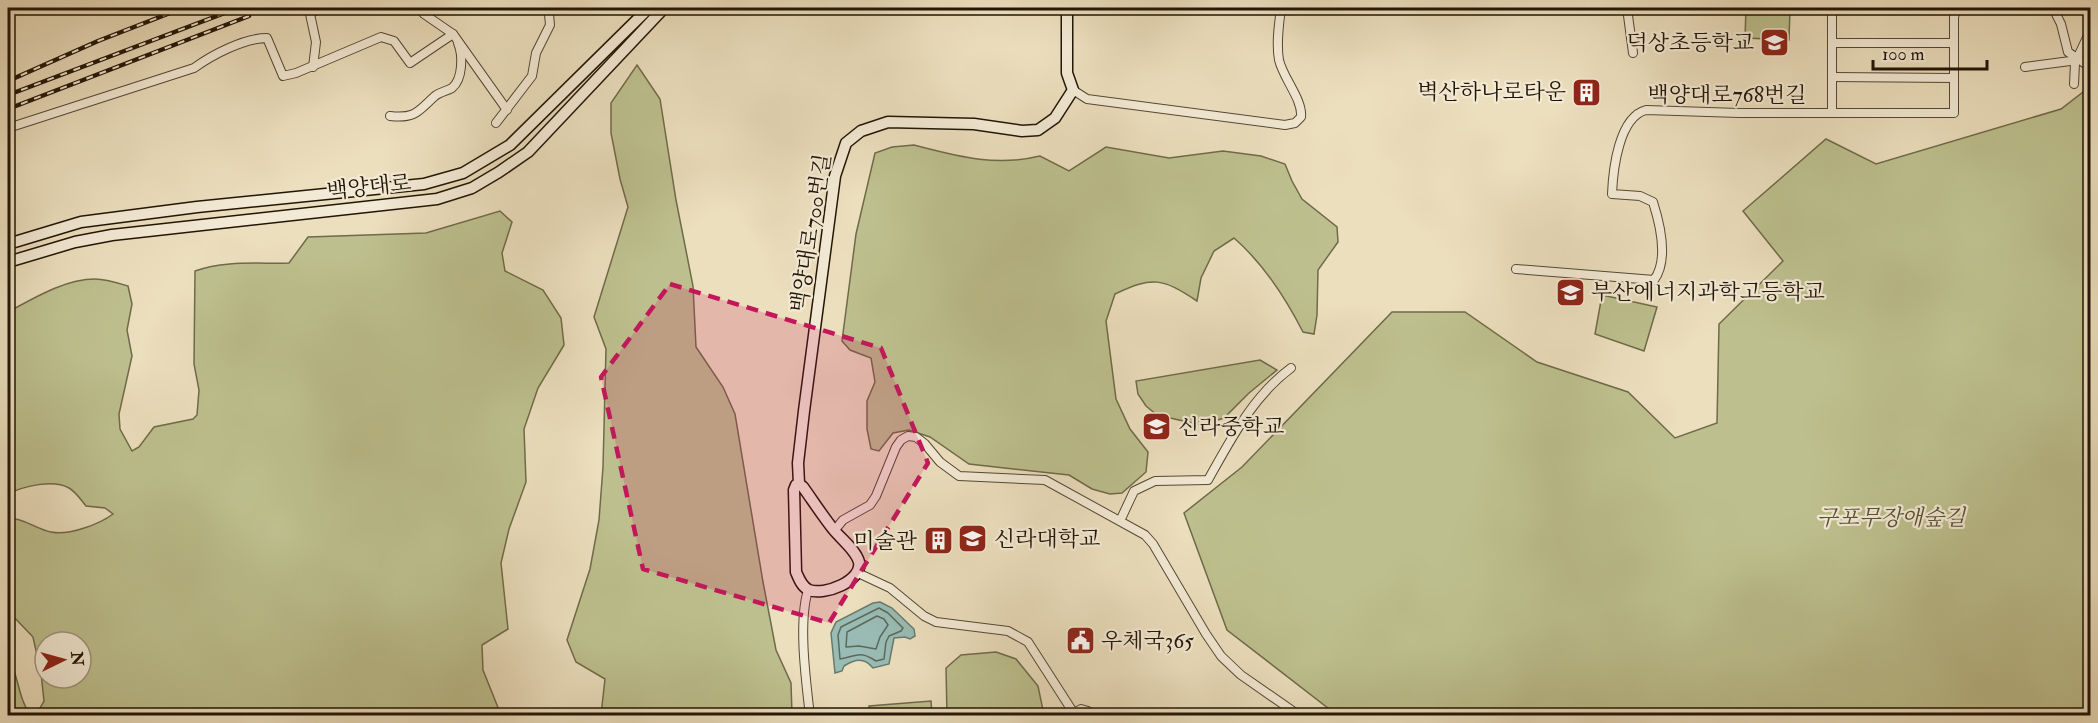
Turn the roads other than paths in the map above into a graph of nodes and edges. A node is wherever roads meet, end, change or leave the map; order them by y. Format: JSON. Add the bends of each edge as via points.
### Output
{"nodes":[{"id":1,"x":319,"y":8,"type":"edge"},
{"id":2,"x":419,"y":8,"type":"edge"},
{"id":3,"x":545,"y":8,"type":"edge"},
{"id":4,"x":647,"y":8,"type":"edge"},
{"id":5,"x":664,"y":8,"type":"edge"},
{"id":6,"x":1067,"y":8,"type":"edge"},
{"id":7,"x":1281,"y":8,"type":"edge"},
{"id":8,"x":1627,"y":8,"type":"edge"},
{"id":9,"x":1832,"y":8,"type":"edge"},
{"id":10,"x":1839,"y":8,"type":"edge"},
{"id":11,"x":1957,"y":8,"type":"edge"},
{"id":12,"x":1968,"y":8,"type":"edge"},
{"id":13,"x":2053,"y":8,"type":"edge"},
{"id":14,"x":2091,"y":30,"type":"edge"},
{"id":15,"x":453,"y":34,"type":"junction"},
{"id":16,"x":1832,"y":43,"type":"junction"},
{"id":17,"x":1954,"y":43,"type":"junction"},
{"id":18,"x":1633,"y":53,"type":"dead end"},
{"id":19,"x":2078,"y":60,"type":"junction"},
{"id":20,"x":313,"y":67,"type":"junction"},
{"id":21,"x":2025,"y":67,"type":"dead end"},
{"id":22,"x":2091,"y":68,"type":"edge"},
{"id":23,"x":1832,"y":77,"type":"junction"},
{"id":24,"x":1954,"y":78,"type":"junction"},
{"id":25,"x":2074,"y":84,"type":"dead end"},
{"id":26,"x":1073,"y":90,"type":"junction"},
{"id":27,"x":507,"y":110,"type":"junction"},
{"id":28,"x":1832,"y":113,"type":"junction"},
{"id":29,"x":390,"y":116,"type":"dead end"},
{"id":30,"x":496,"y":123,"type":"dead end"},
{"id":31,"x":8,"y":128,"type":"edge"},
{"id":32,"x":8,"y":244,"type":"edge"},
{"id":33,"x":8,"y":262,"type":"edge"},
{"id":34,"x":1516,"y":269,"type":"dead end"},
{"id":35,"x":1291,"y":368,"type":"dead end"},
{"id":36,"x":799,"y":484,"type":"junction"},
{"id":37,"x":1120,"y":521,"type":"junction"},
{"id":38,"x":834,"y":531,"type":"junction"},
{"id":39,"x":858,"y":573,"type":"junction"},
{"id":40,"x":807,"y":590,"type":"junction"},
{"id":41,"x":1072,"y":714,"type":"edge"},
{"id":42,"x":810,"y":716,"type":"edge"},
{"id":43,"x":1091,"y":716,"type":"edge"},
{"id":44,"x":1300,"y":716,"type":"edge"}],
"edges":[{"from":1,"to":20,"type":"street","via":[[310,14],[316,42]]},
{"from":2,"to":15,"type":"street"},
{"from":3,"to":27,"type":"street","via":[[550,25],[536,53],[532,76]]},
{"from":4,"to":32,"type":"main road","name":"백양대로","via":[[510,146],[463,172],[424,184],[81,222]]},
{"from":5,"to":33,"type":"main road","name":"백양대로","via":[[528,152],[472,188],[437,199],[112,235]]},
{"from":6,"to":26,"type":"main road","via":[[1067,73]]},
{"from":7,"to":26,"type":"street","via":[[1279,60],[1300,107],[1295,123],[1087,99]]},
{"from":8,"to":18,"type":"street"},
{"from":9,"to":16,"type":"street","name":"백양대로768번길"},
{"from":10,"to":11,"type":"street"},
{"from":11,"to":12,"type":"street"},
{"from":11,"to":17,"type":"street"},
{"from":13,"to":19,"type":"street","via":[[2068,52]]},
{"from":14,"to":19,"type":"street"},
{"from":15,"to":20,"type":"street","via":[[410,63],[394,41],[381,38]]},
{"from":15,"to":27,"type":"street"},
{"from":15,"to":29,"type":"street","via":[[461,61],[454,87],[412,116]]},
{"from":16,"to":17,"type":"street"},
{"from":16,"to":23,"type":"street","name":"백양대로768번길"},
{"from":17,"to":24,"type":"street"},
{"from":19,"to":21,"type":"street"},
{"from":19,"to":22,"type":"street"},
{"from":19,"to":25,"type":"street"},
{"from":20,"to":31,"type":"street","via":[[283,76],[267,38],[257,39],[211,56],[194,68]]},
{"from":23,"to":24,"type":"street","name":"백양대로768번길"},
{"from":23,"to":28,"type":"street","name":"백양대로768번길"},
{"from":24,"to":28,"type":"street","name":"백양대로768번길","via":[[1954,113]]},
{"from":26,"to":36,"type":"main road","name":"백양대로700번길","via":[[1055,118],[1038,130],[888,122],[861,131],[846,143],[835,176],[804,411]]},
{"from":27,"to":30,"type":"street"},
{"from":28,"to":34,"type":"street","name":"백양대로768번길","via":[[1646,110],[1635,115],[1624,129],[1612,194],[1640,196],[1653,202],[1660,234],[1659,268],[1654,280]]},
{"from":35,"to":37,"type":"street","via":[[1257,400],[1208,480],[1155,481],[1134,491]]},
{"from":36,"to":38,"type":"main road"},
{"from":36,"to":40,"type":"main road","name":"백양대로700번길","via":[[794,490],[796,572]]},
{"from":37,"to":38,"type":"street","via":[[1045,480],[959,476],[925,444],[908,436],[896,447],[870,505],[843,520]]},
{"from":37,"to":44,"type":"street","via":[[1153,544],[1221,656],[1241,675]]},
{"from":38,"to":39,"type":"main road","via":[[856,555]]},
{"from":39,"to":40,"type":"main road","via":[[835,587],[817,592]]},
{"from":39,"to":41,"type":"street","via":[[890,588],[936,622],[1008,631],[1028,642]]},
{"from":40,"to":42,"type":"street","via":[[803,605]]},
{"from":41,"to":43,"type":"street","via":[[1081,708]]}]}
